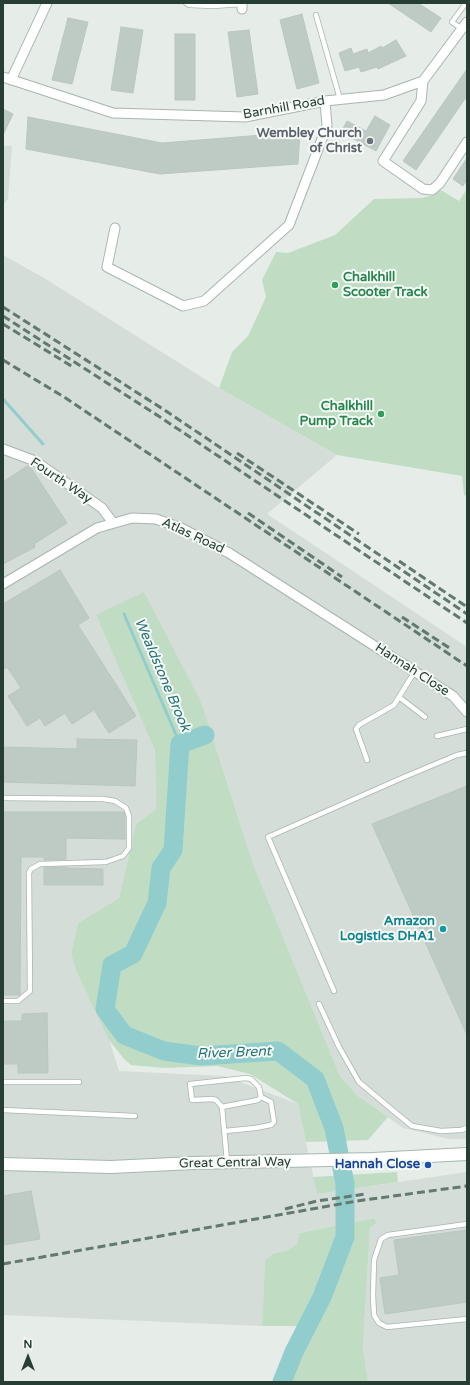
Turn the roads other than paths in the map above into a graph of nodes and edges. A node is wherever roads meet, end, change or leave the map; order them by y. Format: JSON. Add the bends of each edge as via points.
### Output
{"nodes":[{"id":1,"x":47,"y":3,"type":"edge"},
{"id":2,"x":186,"y":3,"type":"edge"},
{"id":3,"x":466,"y":3,"type":"edge"},
{"id":4,"x":242,"y":5,"type":"edge"},
{"id":5,"x":316,"y":15,"type":"dead end"},
{"id":6,"x":464,"y":25,"type":"edge"},
{"id":7,"x":7,"y":78,"type":"edge"},
{"id":8,"x":423,"y":81,"type":"junction"},
{"id":9,"x":340,"y":99,"type":"junction"},
{"id":10,"x":325,"y":101,"type":"junction"},
{"id":11,"x":467,"y":142,"type":"edge"},
{"id":12,"x":115,"y":228,"type":"dead end"},
{"id":13,"x":3,"y":449,"type":"edge"},
{"id":14,"x":113,"y":523,"type":"junction"},
{"id":15,"x":3,"y":584,"type":"edge"},
{"id":16,"x":354,"y":633,"type":"joint"},
{"id":17,"x":415,"y":671,"type":"junction"},
{"id":18,"x":400,"y":697,"type":"junction"},
{"id":19,"x":467,"y":712,"type":"edge"},
{"id":20,"x":425,"y":716,"type":"dead end"},
{"id":21,"x":467,"y":729,"type":"edge"},
{"id":22,"x":438,"y":736,"type":"dead end"},
{"id":23,"x":467,"y":752,"type":"edge"},
{"id":24,"x":367,"y":760,"type":"dead end"},
{"id":25,"x":3,"y":798,"type":"edge"},
{"id":26,"x":334,"y":991,"type":"dead end"},
{"id":27,"x":3,"y":1001,"type":"edge"},
{"id":28,"x":319,"y":1004,"type":"dead end"},
{"id":29,"x":3,"y":1082,"type":"edge"},
{"id":30,"x":79,"y":1082,"type":"dead end"},
{"id":31,"x":261,"y":1097,"type":"junction"},
{"id":32,"x":222,"y":1107,"type":"junction"},
{"id":33,"x":3,"y":1110,"type":"edge"},
{"id":34,"x":135,"y":1116,"type":"dead end"},
{"id":35,"x":467,"y":1128,"type":"edge"},
{"id":36,"x":225,"y":1131,"type":"junction"},
{"id":37,"x":467,"y":1154,"type":"edge"},
{"id":38,"x":227,"y":1162,"type":"junction"},
{"id":39,"x":3,"y":1164,"type":"edge"},
{"id":40,"x":467,"y":1224,"type":"edge"},
{"id":41,"x":467,"y":1319,"type":"edge"}],
"edges":[{"from":1,"to":7,"type":"street"},
{"from":2,"to":4,"type":"lane","via":[[213,6]]},
{"from":3,"to":6,"type":"lane","via":[[452,22]]},
{"from":5,"to":9,"type":"lane"},
{"from":6,"to":8,"type":"street"},
{"from":7,"to":10,"type":"street","name":"Barnhill Road","via":[[113,113],[245,117]]},
{"from":8,"to":9,"type":"street","name":"Barnhill Road","via":[[384,94]]},
{"from":8,"to":11,"type":"street","via":[[421,101],[383,161],[423,188],[432,190],[440,183]]},
{"from":9,"to":10,"type":"street","name":"Barnhill Road"},
{"from":10,"to":12,"type":"street","via":[[327,126],[289,225],[204,301],[183,306],[106,267]]},
{"from":13,"to":14,"type":"street","name":"Fourth Way","via":[[35,461],[102,508]]},
{"from":14,"to":15,"type":"street","name":"Atlas Road","via":[[96,528]]},
{"from":14,"to":16,"type":"street","name":"Atlas Road","via":[[132,518],[156,519],[181,528],[229,553]]},
{"from":16,"to":17,"type":"street","name":"Hannah Close"},
{"from":17,"to":18,"type":"lane"},
{"from":17,"to":19,"type":"street","name":"Hannah Close","via":[[453,696]]},
{"from":18,"to":20,"type":"lane"},
{"from":18,"to":24,"type":"lane","via":[[386,710],[358,725],[356,729]]},
{"from":21,"to":22,"type":"lane"},
{"from":23,"to":26,"type":"lane","via":[[268,837]]},
{"from":25,"to":27,"type":"lane","via":[[104,799],[115,801],[126,808],[129,816],[129,848],[123,856],[106,862],[40,864],[31,869],[30,991],[18,1001]]},
{"from":28,"to":35,"type":"lane","via":[[359,1082],[390,1108],[412,1126],[441,1131]]},
{"from":29,"to":30,"type":"lane"},
{"from":31,"to":32,"type":"lane","via":[[254,1102]]},
{"from":31,"to":32,"type":"lane","via":[[256,1083],[246,1078],[190,1084],[192,1100],[212,1099]]},
{"from":31,"to":36,"type":"lane","via":[[271,1102],[274,1122],[271,1125]]},
{"from":32,"to":36,"type":"lane"},
{"from":33,"to":34,"type":"lane"},
{"from":36,"to":38,"type":"lane"},
{"from":37,"to":38,"type":"main road","name":"Great Central Way","via":[[304,1162]]},
{"from":38,"to":39,"type":"main road","name":"Great Central Way","via":[[110,1167]]},
{"from":40,"to":41,"type":"lane","via":[[388,1235],[381,1239],[374,1260],[373,1295],[374,1315],[379,1323],[387,1327]]}]}
